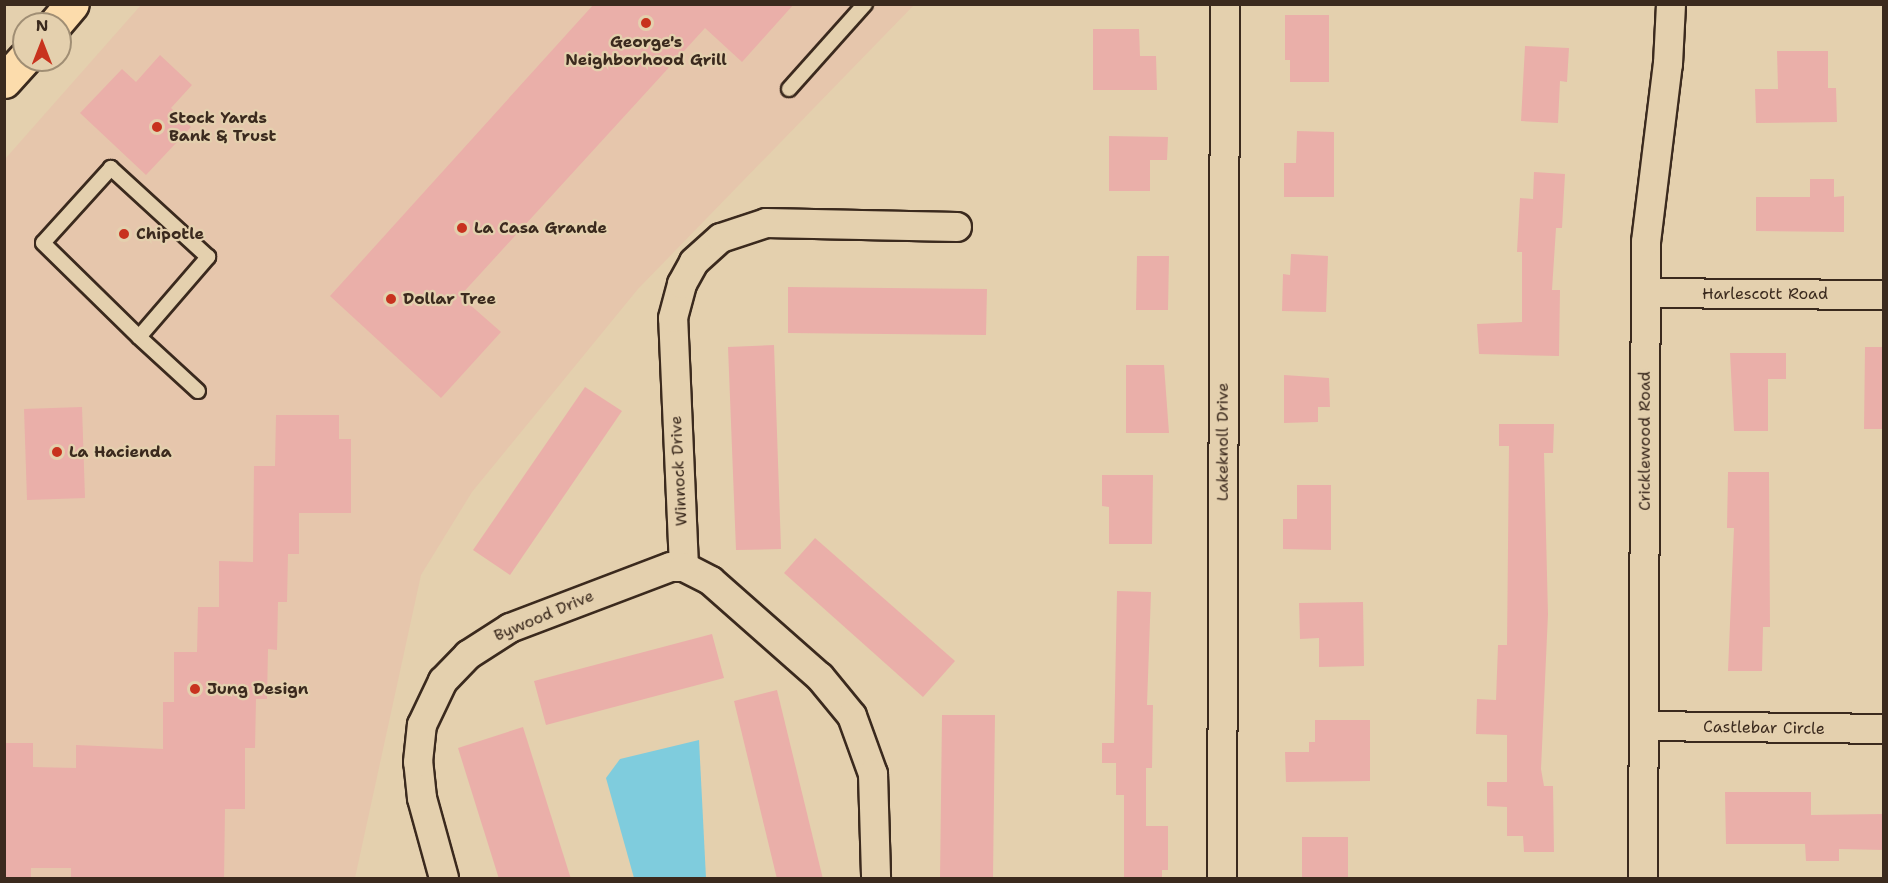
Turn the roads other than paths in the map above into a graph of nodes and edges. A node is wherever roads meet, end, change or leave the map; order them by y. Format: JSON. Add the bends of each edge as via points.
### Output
{"nodes":[{"id":1,"x":865,"y":4,"type":"edge"},
{"id":2,"x":1225,"y":4,"type":"edge"},
{"id":3,"x":1671,"y":4,"type":"edge"},
{"id":4,"x":789,"y":89,"type":"dead end"},
{"id":5,"x":957,"y":227,"type":"dead end"},
{"id":6,"x":1646,"y":293,"type":"junction"},
{"id":7,"x":1884,"y":295,"type":"edge"},
{"id":8,"x":140,"y":337,"type":"junction"},
{"id":9,"x":198,"y":391,"type":"dead end"},
{"id":10,"x":684,"y":567,"type":"junction"},
{"id":11,"x":1644,"y":726,"type":"junction"},
{"id":12,"x":1884,"y":729,"type":"edge"},
{"id":13,"x":444,"y":879,"type":"edge"},
{"id":14,"x":876,"y":879,"type":"edge"},
{"id":15,"x":1222,"y":879,"type":"edge"},
{"id":16,"x":1643,"y":879,"type":"edge"}],
"edges":[{"from":1,"to":4,"type":"lane"},
{"from":2,"to":15,"type":"street","name":"Lakeknoll Drive"},
{"from":3,"to":6,"type":"street","name":"Cricklewood Road","via":[[1668,64],[1646,242]]},
{"from":5,"to":10,"type":"street","name":"Winnock Drive","via":[[766,223],[721,238],[694,262],[682,284],[673,318]]},
{"from":6,"to":7,"type":"street","name":"Harlescott Road"},
{"from":6,"to":11,"type":"street","name":"Cricklewood Road"},
{"from":8,"to":8,"type":"lane","via":[[42,243],[111,168],[208,257]]},
{"from":8,"to":9,"type":"lane"},
{"from":10,"to":13,"type":"street","name":"Bywood Drive","via":[[655,571],[510,628],[468,655],[443,681],[422,725],[418,762],[420,786]]},
{"from":10,"to":14,"type":"street","via":[[706,577],[812,670],[852,716],[873,774]]},
{"from":11,"to":12,"type":"street","name":"Castlebar Circle"},
{"from":11,"to":16,"type":"street","name":"Cricklewood Road"}]}
